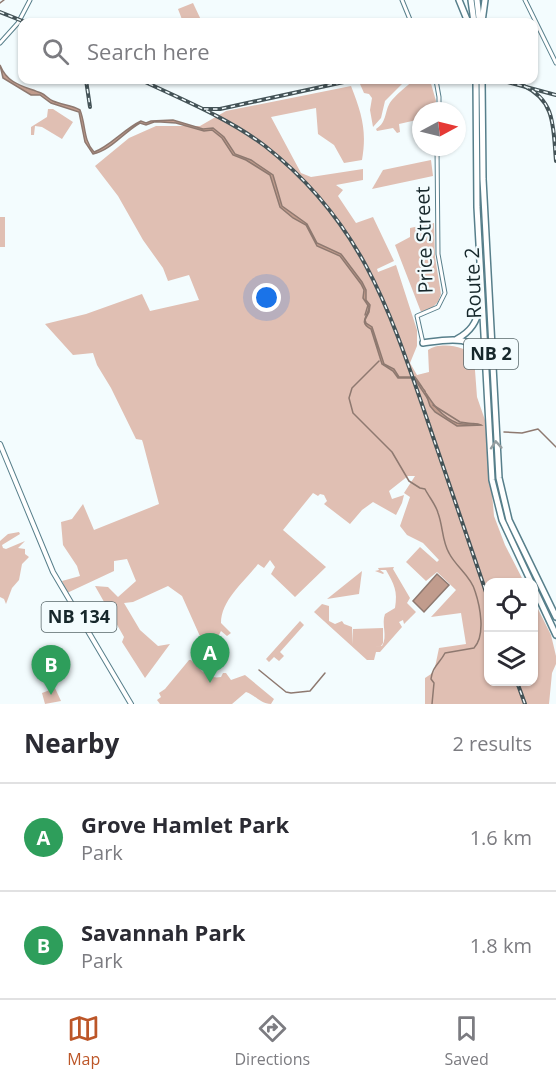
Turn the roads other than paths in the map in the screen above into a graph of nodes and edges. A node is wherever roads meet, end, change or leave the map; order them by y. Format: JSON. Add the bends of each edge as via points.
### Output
{"nodes":[{"id":1,"x":30,"y":0,"type":"edge"},
{"id":2,"x":402,"y":0,"type":"edge"},
{"id":3,"x":459,"y":0,"type":"edge"},
{"id":4,"x":471,"y":0,"type":"edge"},
{"id":5,"x":477,"y":0,"type":"edge"},
{"id":6,"x":485,"y":0,"type":"edge"},
{"id":7,"x":525,"y":0,"type":"edge"},
{"id":8,"x":21,"y":18,"type":"edge"},
{"id":9,"x":409,"y":18,"type":"edge"},
{"id":10,"x":466,"y":18,"type":"edge"},
{"id":11,"x":473,"y":18,"type":"edge"},
{"id":12,"x":480,"y":18,"type":"edge"},
{"id":13,"x":482,"y":18,"type":"edge"},
{"id":14,"x":534,"y":18,"type":"edge"},
{"id":15,"x":18,"y":23,"type":"edge"},
{"id":16,"x":538,"y":26,"type":"edge"},
{"id":17,"x":0,"y":43,"type":"edge"},
{"id":18,"x":556,"y":63,"type":"edge"},
{"id":19,"x":437,"y":84,"type":"edge"},
{"id":20,"x":476,"y":84,"type":"edge"},
{"id":21,"x":482,"y":84,"type":"edge"},
{"id":22,"x":439,"y":102,"type":"edge"},
{"id":23,"x":437,"y":156,"type":"edge"},
{"id":24,"x":481,"y":286,"type":"junction"},
{"id":25,"x":457,"y":339,"type":"junction"},
{"id":26,"x":423,"y":343,"type":"joint"},
{"id":27,"x":486,"y":384,"type":"junction"},
{"id":28,"x":0,"y":444,"type":"edge"},
{"id":29,"x":529,"y":578,"type":"edge"},
{"id":30,"x":538,"y":597,"type":"edge"},
{"id":31,"x":556,"y":617,"type":"edge"},
{"id":32,"x":555,"y":634,"type":"edge"},
{"id":33,"x":131,"y":704,"type":"edge"}],
"edges":[{"from":1,"to":8,"type":"street"},
{"from":2,"to":9,"type":"street"},
{"from":3,"to":10,"type":"highway"},
{"from":4,"to":11,"type":"highway"},
{"from":5,"to":12,"type":"highway"},
{"from":6,"to":13,"type":"highway"},
{"from":7,"to":14,"type":"street"},
{"from":15,"to":17,"type":"street"},
{"from":16,"to":18,"type":"street"},
{"from":19,"to":22,"type":"street"},
{"from":20,"to":24,"type":"highway","name":"Route 2","number":"NB 2"},
{"from":31,"to":21,"type":"highway","name":"Route 2","number":"NB 2","one_way":true,"via":[[517,540],[499,478],[483,179]]},
{"from":23,"to":26,"type":"street","name":"Price Street","via":[[438,254],[445,293],[438,307],[417,316]]},
{"from":24,"to":25,"type":"highway","via":[[476,322]]},
{"from":24,"to":27,"type":"highway","name":"Route 2","number":"NB 2"},
{"from":25,"to":26,"type":"highway"},
{"from":25,"to":27,"type":"highway","via":[[477,349]]},
{"from":27,"to":29,"type":"highway","name":"Route 2","number":"NB 2","via":[[497,504]]},
{"from":28,"to":33,"type":"main road","number":"NB 134","via":[[53,572]]},
{"from":30,"to":32,"type":"highway"}]}
